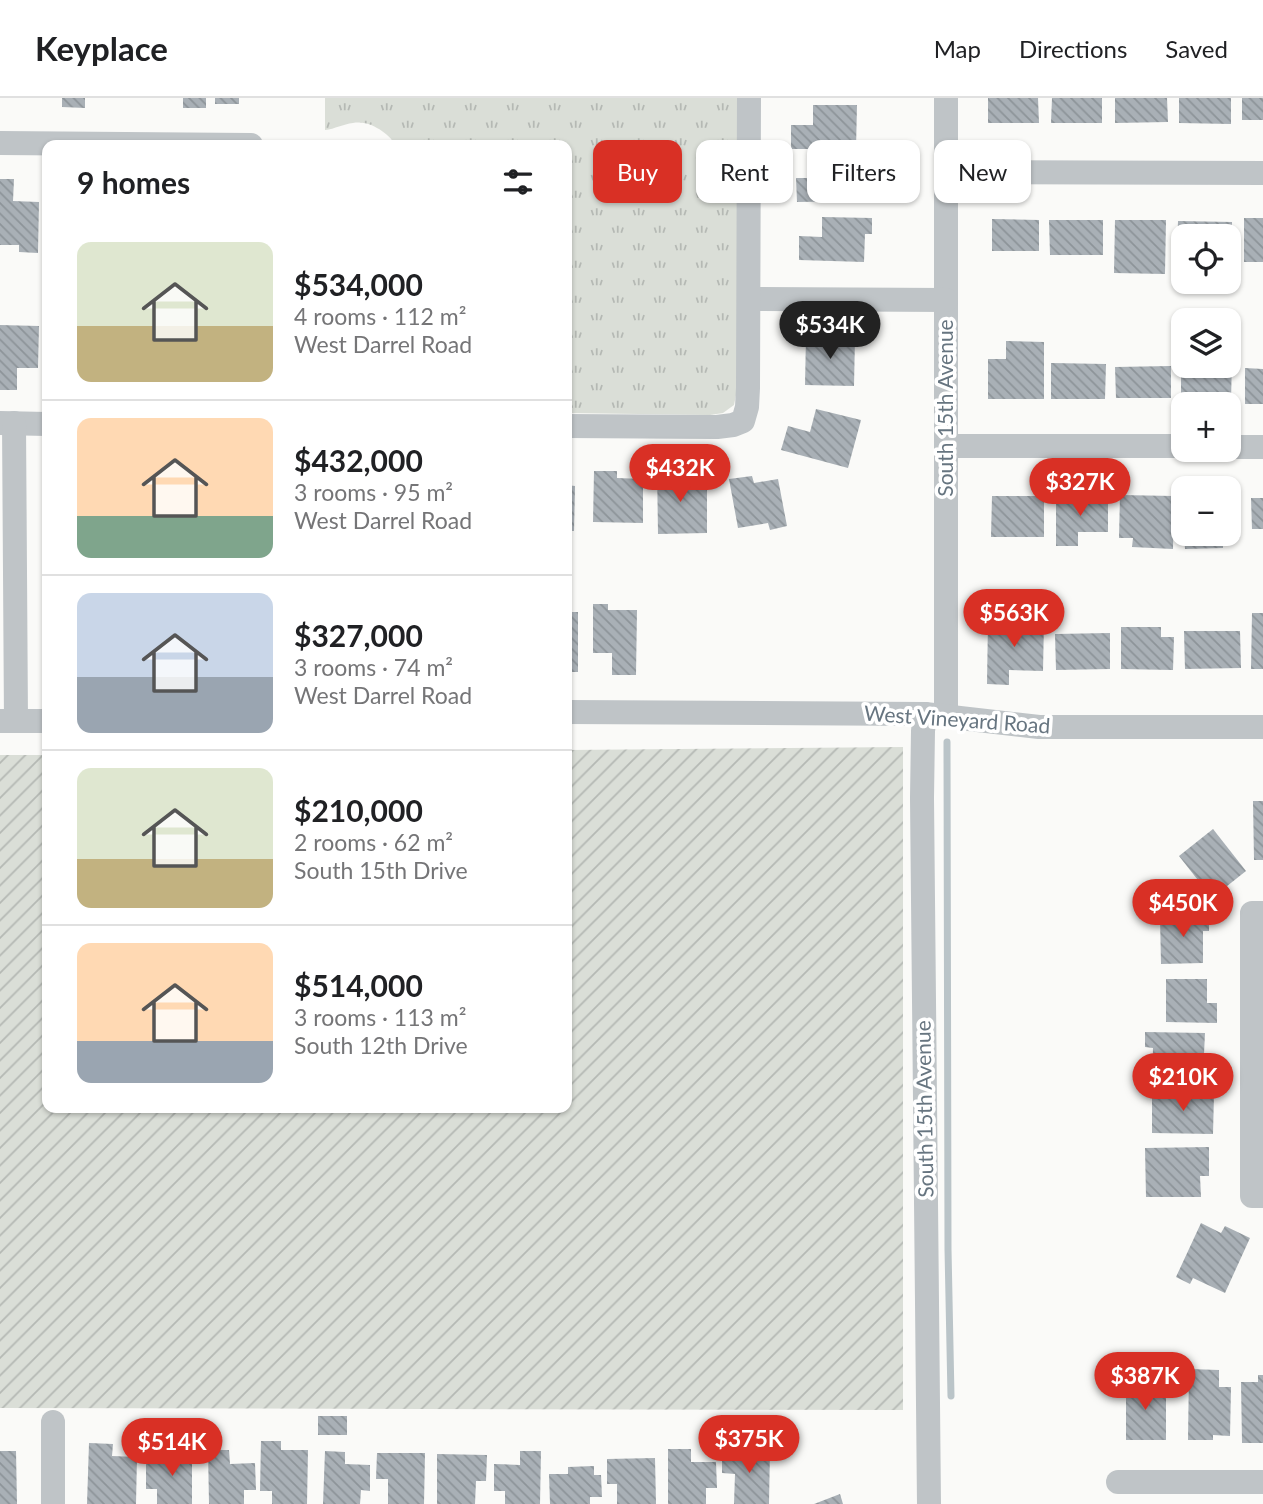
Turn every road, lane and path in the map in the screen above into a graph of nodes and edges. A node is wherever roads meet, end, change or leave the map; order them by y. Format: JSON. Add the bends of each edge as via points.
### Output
{"nodes":[{"id":1,"x":749,"y":98,"type":"edge"},
{"id":2,"x":946,"y":98,"type":"edge"},
{"id":3,"x":946,"y":140,"type":"edge"},
{"id":4,"x":0,"y":143,"type":"edge"},
{"id":5,"x":42,"y":143,"type":"edge"},
{"id":6,"x":1031,"y":172,"type":"edge"},
{"id":7,"x":1263,"y":173,"type":"edge"},
{"id":8,"x":946,"y":203,"type":"edge"},
{"id":9,"x":749,"y":299,"type":"junction"},
{"id":10,"x":946,"y":300,"type":"junction"},
{"id":11,"x":7,"y":423,"type":"edge"},
{"id":12,"x":42,"y":424,"type":"edge"},
{"id":13,"x":572,"y":426,"type":"edge"},
{"id":14,"x":946,"y":446,"type":"junction"},
{"id":15,"x":1171,"y":446,"type":"edge"},
{"id":16,"x":1241,"y":447,"type":"edge"},
{"id":17,"x":1263,"y":447,"type":"edge"},
{"id":18,"x":572,"y":712,"type":"edge"},
{"id":19,"x":936,"y":716,"type":"junction"},
{"id":20,"x":8,"y":721,"type":"edge"},
{"id":21,"x":42,"y":721,"type":"edge"},
{"id":22,"x":1263,"y":727,"type":"edge"},
{"id":23,"x":1257,"y":913,"type":"edge"},
{"id":24,"x":1258,"y":1196,"type":"edge"},
{"id":25,"x":52,"y":1422,"type":"dead end"},
{"id":26,"x":1118,"y":1482,"type":"dead end"},
{"id":27,"x":1257,"y":1489,"type":"edge"},
{"id":28,"x":52,"y":1504,"type":"edge"},
{"id":29,"x":929,"y":1504,"type":"edge"}],
"edges":[{"from":1,"to":9,"type":"street"},
{"from":2,"to":3,"type":"street","name":"South 15th Avenue"},
{"from":4,"to":5,"type":"street"},
{"from":6,"to":7,"type":"street"},
{"from":8,"to":10,"type":"street","name":"South 15th Avenue"},
{"from":9,"to":10,"type":"street"},
{"from":9,"to":13,"type":"street","via":[[743,421],[717,427]]},
{"from":10,"to":14,"type":"street","name":"South 15th Avenue"},
{"from":11,"to":12,"type":"street"},
{"from":11,"to":20,"type":"street"},
{"from":14,"to":15,"type":"street"},
{"from":14,"to":19,"type":"street","name":"South 15th Avenue"},
{"from":16,"to":17,"type":"street"},
{"from":18,"to":19,"type":"street","name":"West Vineyard Road"},
{"from":19,"to":22,"type":"street","name":"West Vineyard Road","via":[[1039,727]]},
{"from":19,"to":29,"type":"street","name":"South 15th Avenue","via":[[923,731],[922,798]]},
{"from":20,"to":21,"type":"street"},
{"from":23,"to":24,"type":"street"},
{"from":25,"to":28,"type":"street"},
{"from":26,"to":27,"type":"street"}]}
